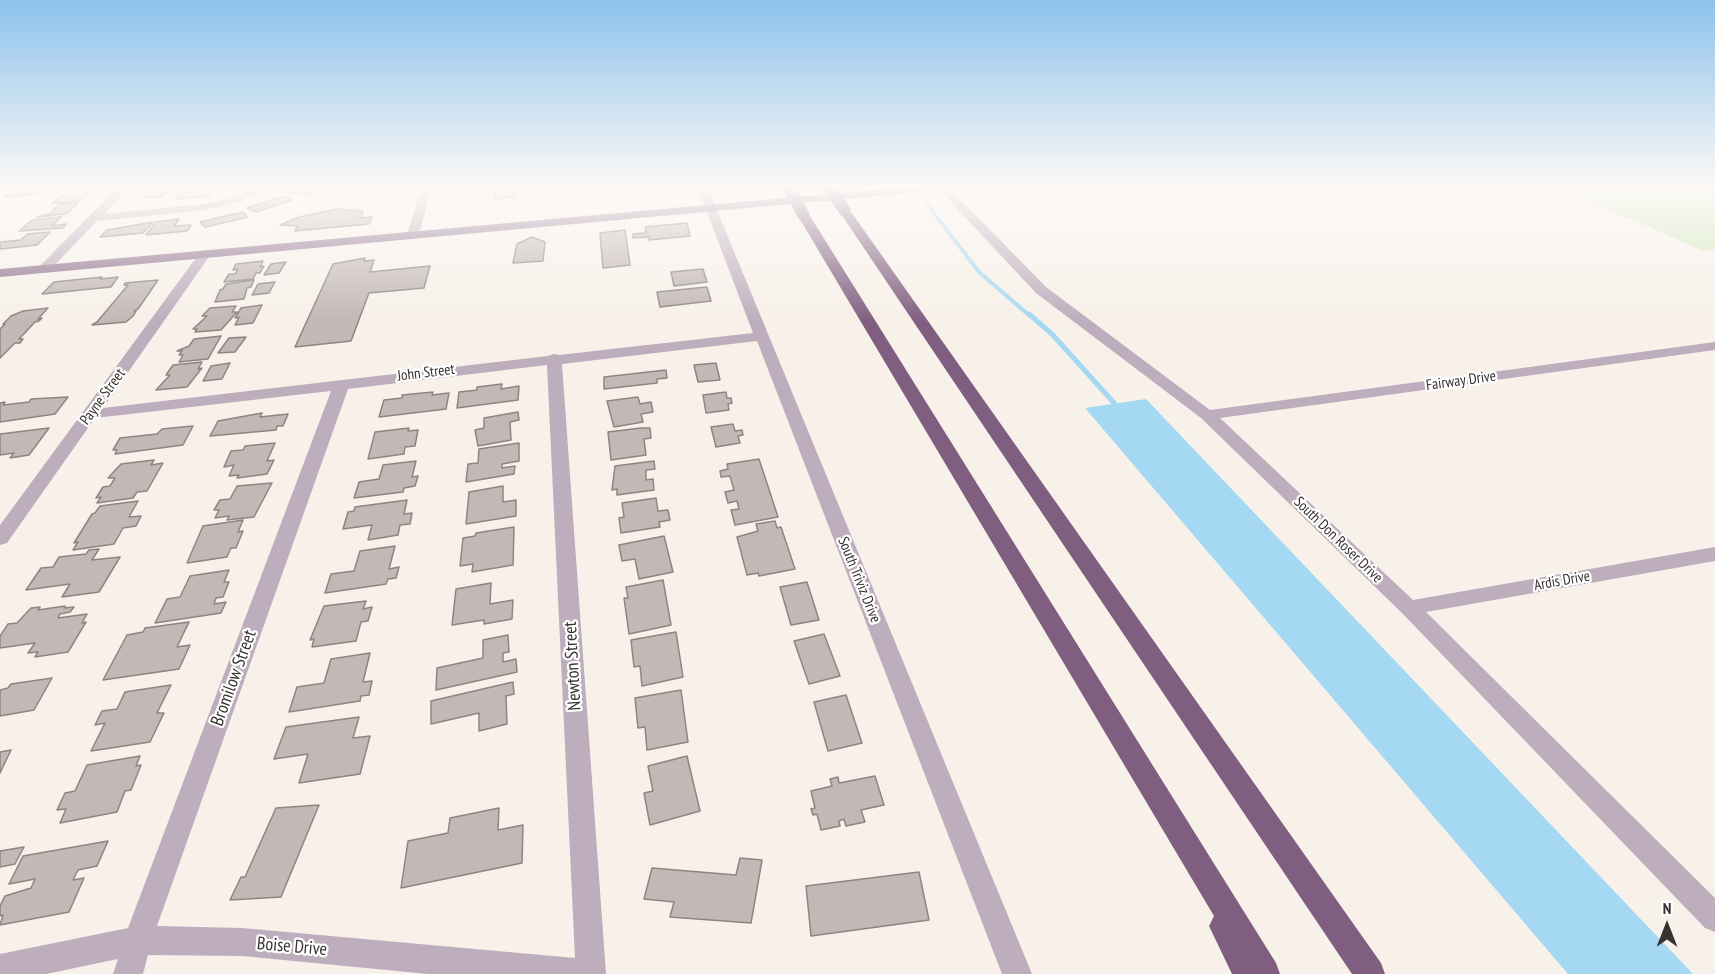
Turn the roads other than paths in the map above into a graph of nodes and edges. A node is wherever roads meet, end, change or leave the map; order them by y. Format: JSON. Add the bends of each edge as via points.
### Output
{"nodes":[{"id":1,"x":81,"y":231,"type":"edge"},
{"id":2,"x":414,"y":231,"type":"edge"},
{"id":3,"x":453,"y":231,"type":"edge"},
{"id":4,"x":720,"y":231,"type":"edge"},
{"id":5,"x":813,"y":231,"type":"edge"},
{"id":6,"x":859,"y":231,"type":"edge"},
{"id":7,"x":987,"y":231,"type":"edge"},
{"id":8,"x":413,"y":235,"type":"junction"},
{"id":9,"x":205,"y":254,"type":"junction"},
{"id":10,"x":44,"y":269,"type":"junction"},
{"id":11,"x":0,"y":273,"type":"edge"},
{"id":12,"x":761,"y":336,"type":"junction"},
{"id":13,"x":1715,"y":346,"type":"edge"},
{"id":14,"x":554,"y":358,"type":"junction"},
{"id":15,"x":342,"y":383,"type":"junction"},
{"id":16,"x":91,"y":414,"type":"junction"},
{"id":17,"x":1207,"y":415,"type":"junction"},
{"id":18,"x":0,"y":539,"type":"edge"},
{"id":19,"x":1715,"y":554,"type":"edge"},
{"id":20,"x":1409,"y":608,"type":"junction"},
{"id":21,"x":1144,"y":776,"type":"junction"},
{"id":22,"x":1715,"y":918,"type":"edge"},
{"id":23,"x":138,"y":940,"type":"junction"},
{"id":24,"x":0,"y":969,"type":"edge"},
{"id":25,"x":128,"y":974,"type":"edge"},
{"id":26,"x":586,"y":974,"type":"edge"},
{"id":27,"x":591,"y":974,"type":"edge"},
{"id":28,"x":1017,"y":974,"type":"edge"},
{"id":29,"x":1248,"y":974,"type":"edge"},
{"id":30,"x":1265,"y":974,"type":"edge"},
{"id":31,"x":1370,"y":974,"type":"edge"}],
"edges":[{"from":1,"to":10,"type":"street"},
{"from":2,"to":8,"type":"street"},
{"from":3,"to":8,"type":"main road"},
{"from":4,"to":12,"type":"street","name":"South Triviz Drive"},
{"from":5,"to":21,"type":"highway","bridge":true},
{"from":6,"to":31,"type":"highway","bridge":true},
{"from":7,"to":17,"type":"street","name":"South Don Roser Drive","via":[[1041,290]]},
{"from":8,"to":9,"type":"main road"},
{"from":9,"to":10,"type":"main road"},
{"from":9,"to":16,"type":"street","name":"Payne Street"},
{"from":10,"to":11,"type":"main road"},
{"from":12,"to":14,"type":"street","name":"John Street"},
{"from":12,"to":28,"type":"street","name":"South Triviz Drive"},
{"from":13,"to":17,"type":"street","name":"Fairway Drive"},
{"from":14,"to":15,"type":"street","name":"John Street"},
{"from":14,"to":27,"type":"street","name":"Newton Street"},
{"from":15,"to":16,"type":"street","name":"John Street"},
{"from":15,"to":23,"type":"street","name":"Bromilow Street"},
{"from":16,"to":18,"type":"street","name":"Payne Street"},
{"from":17,"to":20,"type":"street","name":"South Don Roser Drive"},
{"from":19,"to":20,"type":"street","name":"Ardis Drive"},
{"from":20,"to":22,"type":"street","name":"South Don Roser Drive"},
{"from":21,"to":29,"type":"highway"},
{"from":21,"to":30,"type":"highway"},
{"from":23,"to":24,"type":"street","name":"Boise Drive"},
{"from":23,"to":25,"type":"street","name":"Bromilow Street"},
{"from":23,"to":26,"type":"street","name":"Boise Drive","via":[[242,942]]}]}
